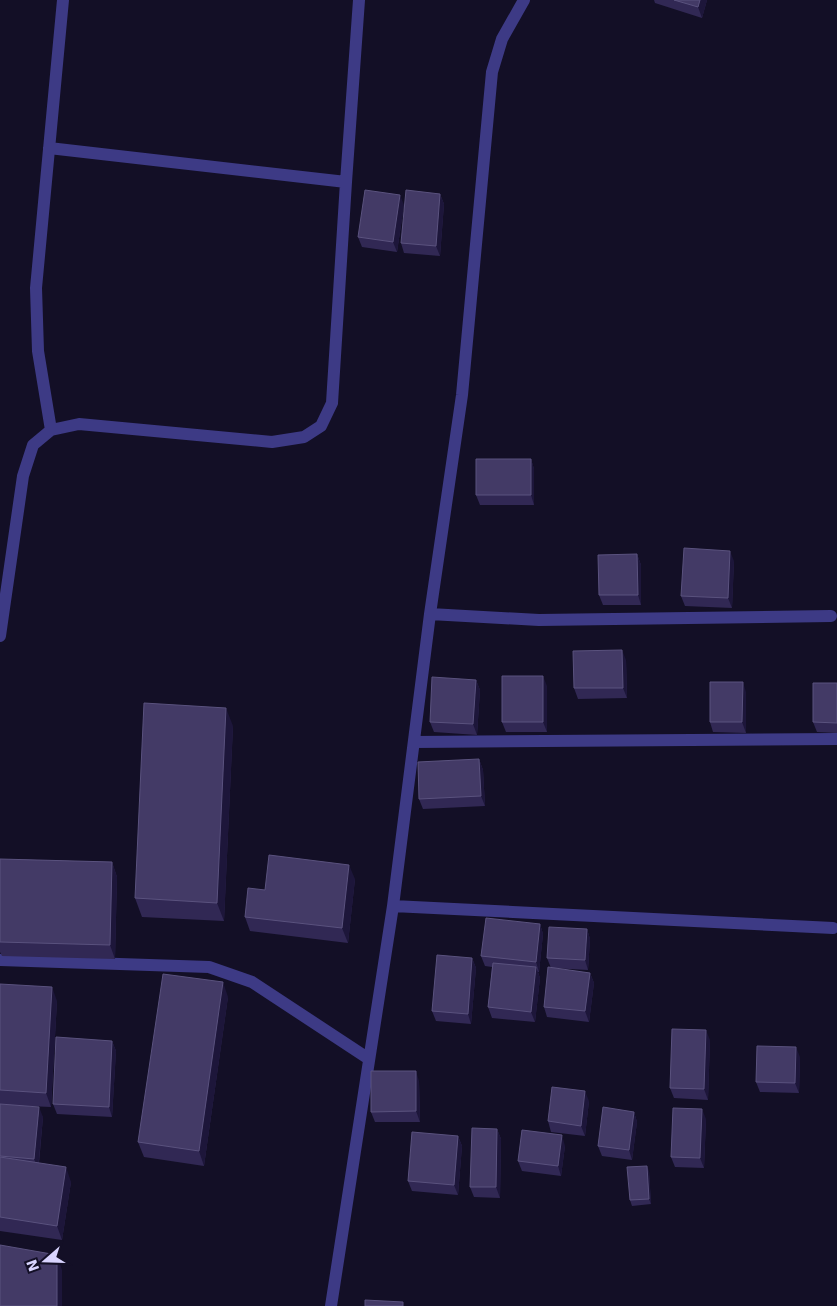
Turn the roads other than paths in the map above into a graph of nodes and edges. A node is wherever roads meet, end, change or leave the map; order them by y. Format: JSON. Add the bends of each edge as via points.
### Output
{"nodes":[{"id":1,"x":63,"y":0,"type":"edge"},
{"id":2,"x":359,"y":0,"type":"edge"},
{"id":3,"x":524,"y":0,"type":"edge"},
{"id":4,"x":49,"y":148,"type":"junction"},
{"id":5,"x":346,"y":182,"type":"junction"},
{"id":6,"x":51,"y":430,"type":"junction"},
{"id":7,"x":430,"y":614,"type":"junction"},
{"id":8,"x":831,"y":616,"type":"dead end"},
{"id":9,"x":0,"y":636,"type":"edge"},
{"id":10,"x":837,"y":739,"type":"edge"},
{"id":11,"x":414,"y":742,"type":"junction"},
{"id":12,"x":393,"y":906,"type":"junction"},
{"id":13,"x":834,"y":928,"type":"dead end"},
{"id":14,"x":0,"y":960,"type":"edge"},
{"id":15,"x":369,"y":1059,"type":"junction"},
{"id":16,"x":331,"y":1306,"type":"edge"}],
"edges":[{"from":1,"to":4,"type":"street"},
{"from":2,"to":5,"type":"street"},
{"from":3,"to":7,"type":"street","via":[[502,39],[492,72],[462,395]]},
{"from":4,"to":5,"type":"street"},
{"from":4,"to":6,"type":"street","via":[[36,288],[38,351]]},
{"from":5,"to":6,"type":"street","via":[[332,403],[321,426],[304,436],[272,442],[79,424]]},
{"from":6,"to":9,"type":"street","via":[[33,446],[23,476]]},
{"from":7,"to":8,"type":"street","via":[[539,620]]},
{"from":7,"to":11,"type":"street"},
{"from":10,"to":11,"type":"street"},
{"from":11,"to":12,"type":"street"},
{"from":12,"to":13,"type":"street"},
{"from":12,"to":15,"type":"street"},
{"from":14,"to":15,"type":"street","via":[[208,967],[252,982]]},
{"from":15,"to":16,"type":"street"}]}
